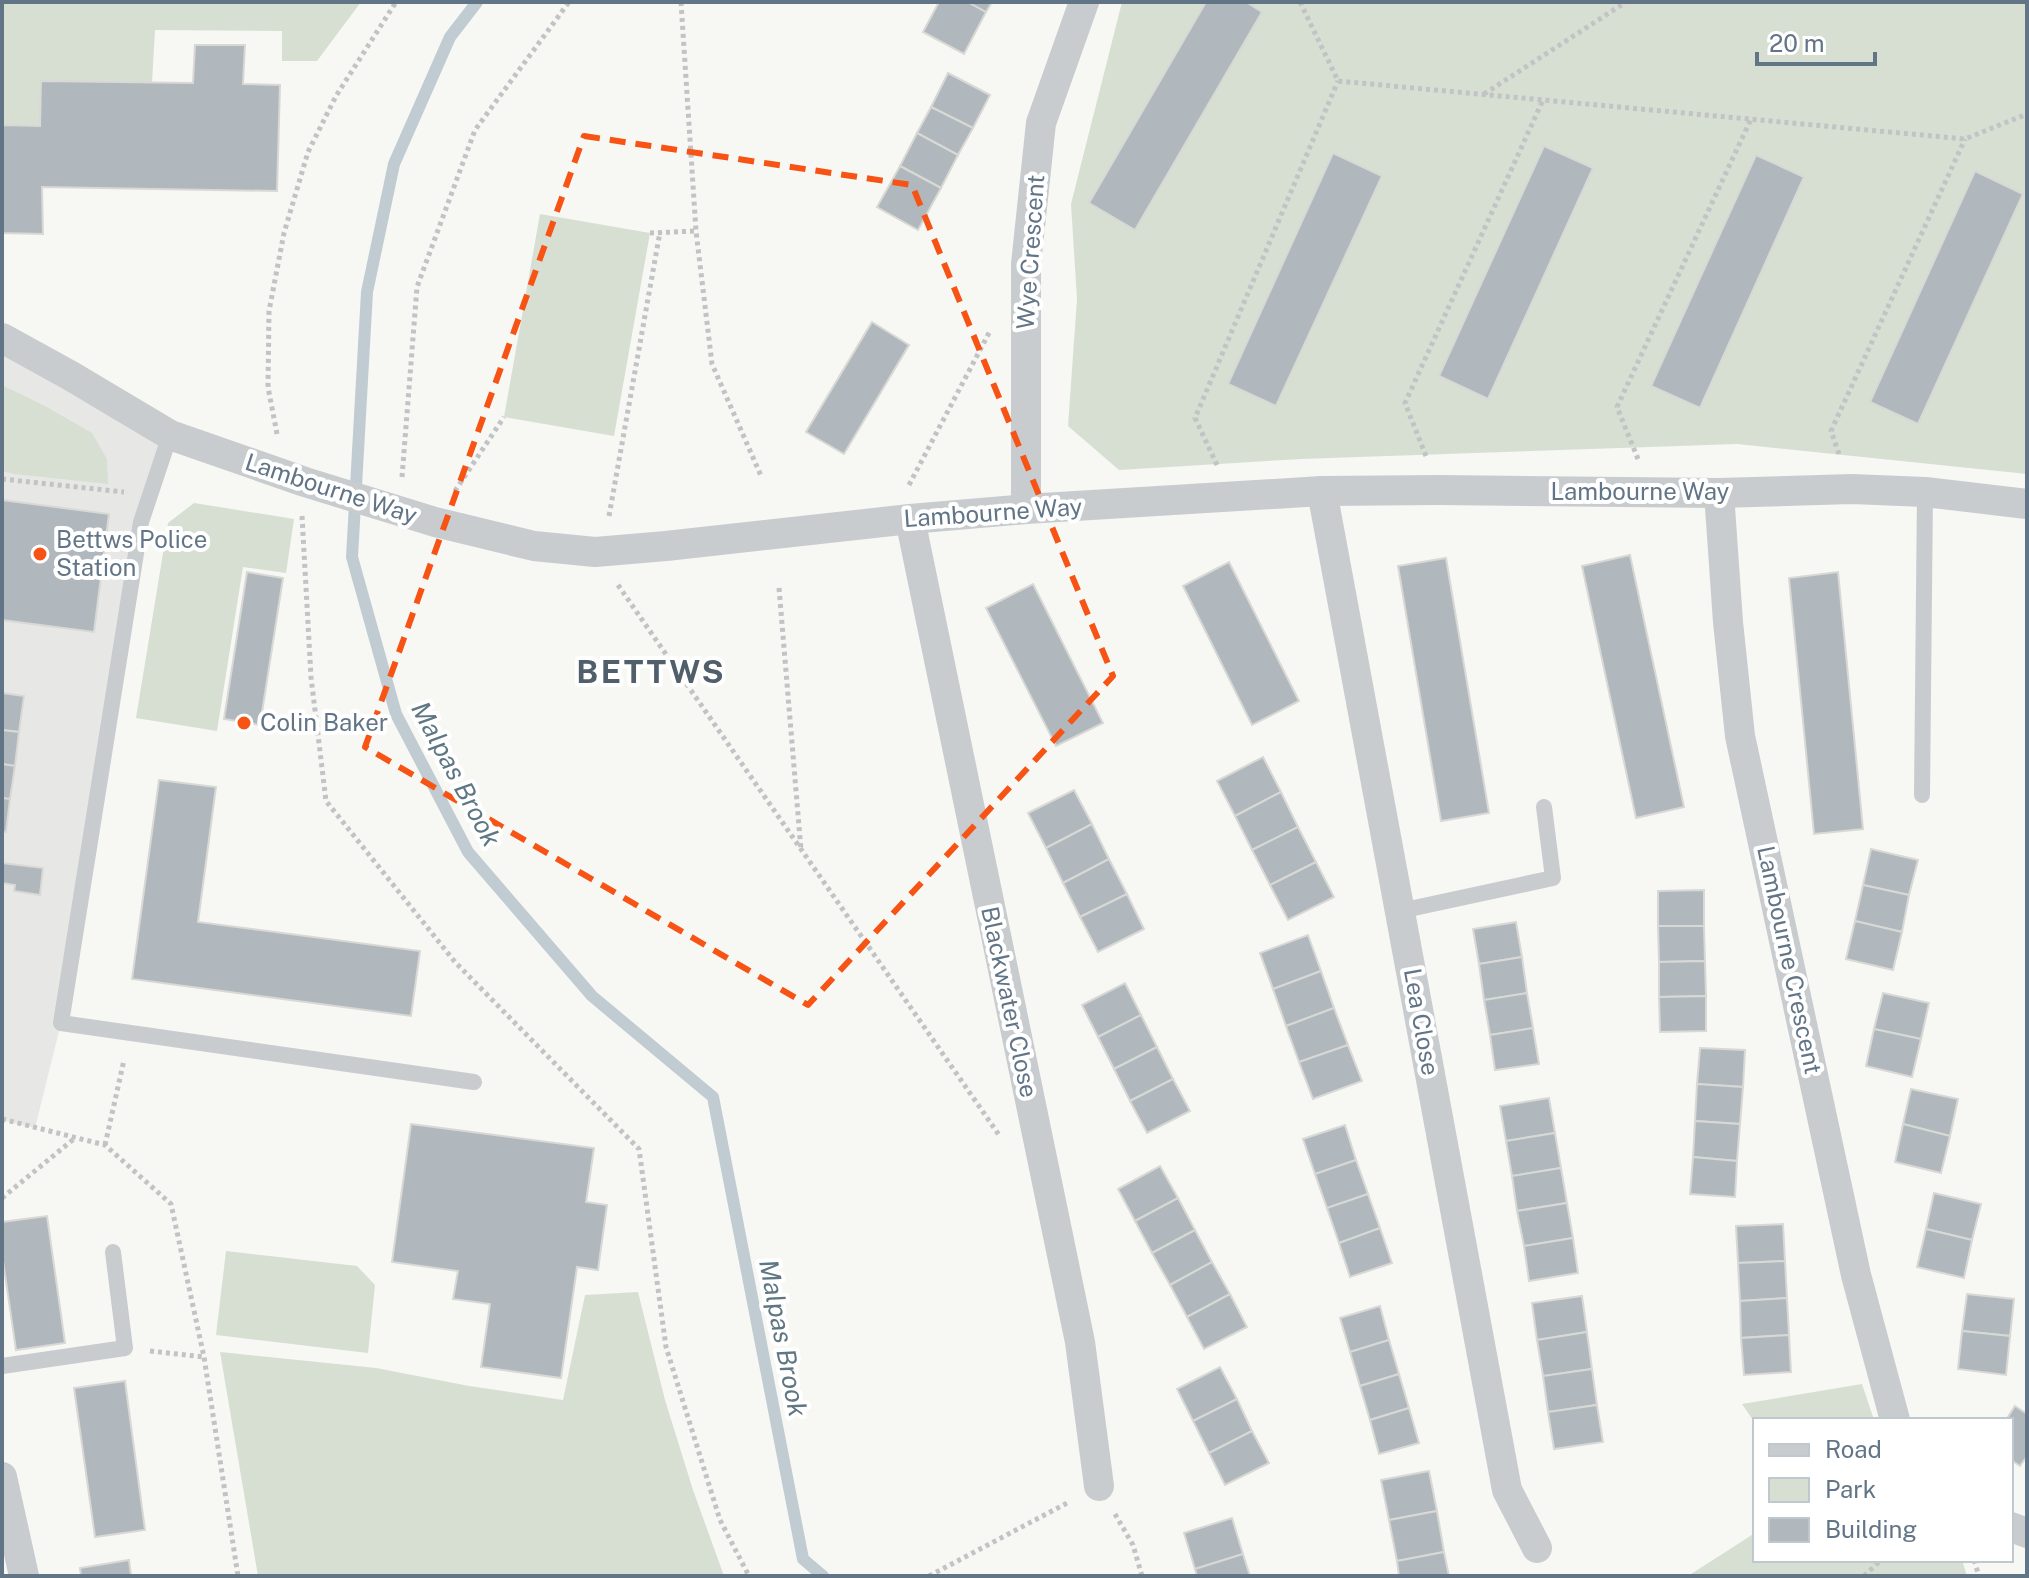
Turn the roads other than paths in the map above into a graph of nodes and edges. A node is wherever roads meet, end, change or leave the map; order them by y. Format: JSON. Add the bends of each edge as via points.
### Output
{"nodes":[{"id":1,"x":1084,"y":2,"type":"edge"},
{"id":2,"x":2,"y":338,"type":"edge"},
{"id":3,"x":170,"y":435,"type":"junction"},
{"id":4,"x":1322,"y":491,"type":"junction"},
{"id":5,"x":1925,"y":492,"type":"junction"},
{"id":6,"x":1719,"y":493,"type":"junction"},
{"id":7,"x":2027,"y":504,"type":"edge"},
{"id":8,"x":1026,"y":509,"type":"junction"},
{"id":9,"x":900,"y":520,"type":"junction"},
{"id":10,"x":1922,"y":795,"type":"dead end"},
{"id":11,"x":1544,"y":807,"type":"dead end"},
{"id":12,"x":1400,"y":911,"type":"junction"},
{"id":13,"x":474,"y":1082,"type":"dead end"},
{"id":14,"x":113,"y":1252,"type":"dead end"},
{"id":15,"x":2,"y":1366,"type":"edge"},
{"id":16,"x":1894,"y":1418,"type":"edge"},
{"id":17,"x":2,"y":1477,"type":"edge"},
{"id":18,"x":1099,"y":1486,"type":"road end"},
{"id":19,"x":1537,"y":1548,"type":"dead end"},
{"id":20,"x":24,"y":1576,"type":"edge"}],
"edges":[{"from":1,"to":8,"type":"street","name":"Wye Crescent","via":[[1041,123],[1026,264]]},
{"from":2,"to":3,"type":"street","name":"Lambourne Way"},
{"from":3,"to":9,"type":"street","name":"Lambourne Way","via":[[435,522],[534,546],[595,552]]},
{"from":3,"to":13,"type":"lane","via":[[141,522],[61,1023]]},
{"from":4,"to":6,"type":"street","name":"Lambourne Way"},
{"from":4,"to":8,"type":"street","name":"Lambourne Way"},
{"from":4,"to":12,"type":"street","name":"Lea Close"},
{"from":5,"to":6,"type":"street","name":"Lambourne Way"},
{"from":5,"to":7,"type":"street","name":"Lambourne Way"},
{"from":5,"to":10,"type":"lane"},
{"from":6,"to":16,"type":"street","name":"Lambourne Crescent","via":[[1740,736],[1856,1275]]},
{"from":8,"to":9,"type":"street","name":"Lambourne Way"},
{"from":9,"to":18,"type":"street","name":"Blackwater Close","via":[[1080,1342]]},
{"from":11,"to":12,"type":"lane","via":[[1553,878]]},
{"from":12,"to":19,"type":"street","name":"Lea Close","via":[[1507,1490]]},
{"from":14,"to":15,"type":"lane","via":[[125,1348]]},
{"from":17,"to":20,"type":"street"}]}
